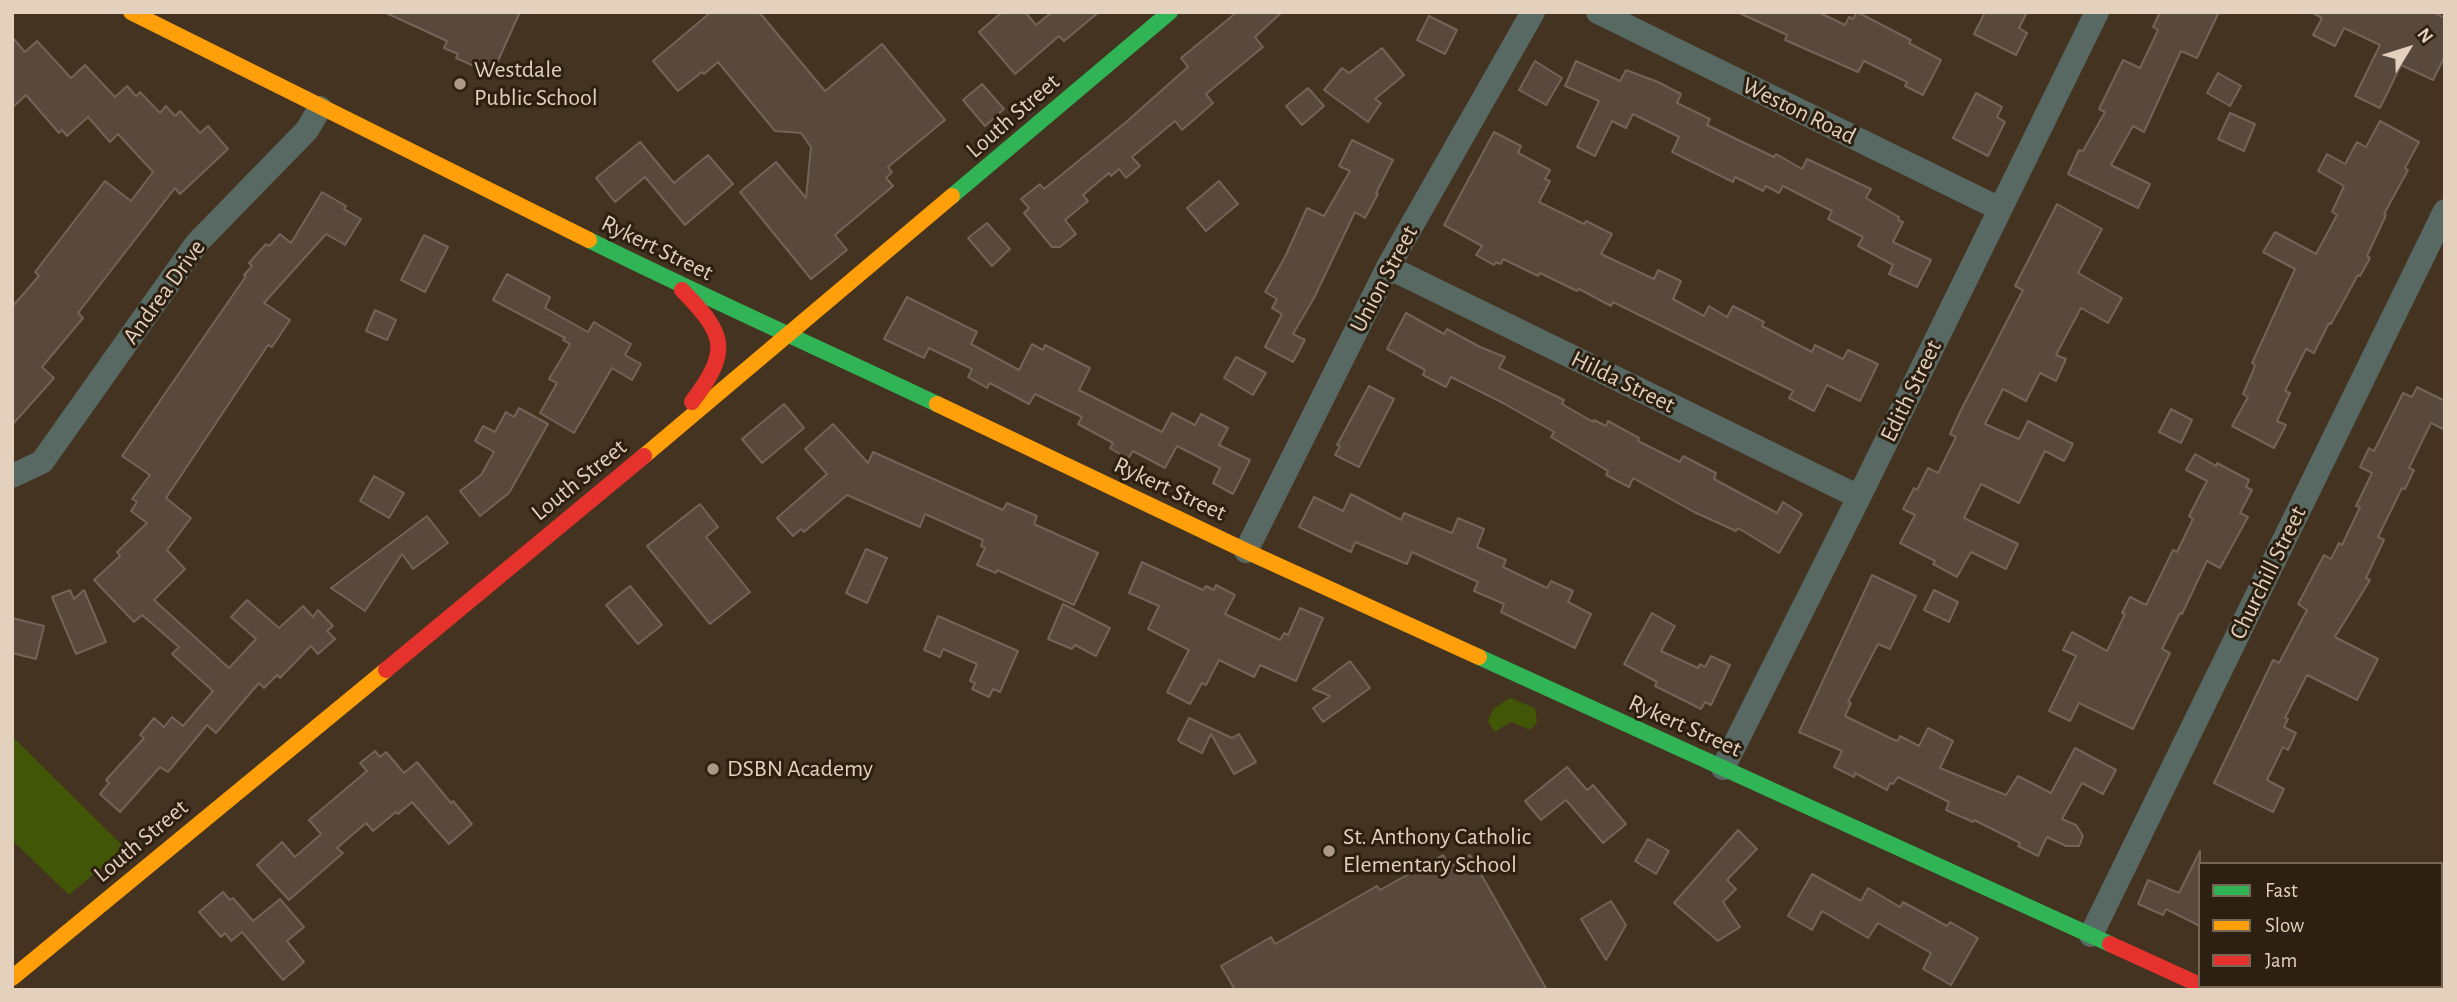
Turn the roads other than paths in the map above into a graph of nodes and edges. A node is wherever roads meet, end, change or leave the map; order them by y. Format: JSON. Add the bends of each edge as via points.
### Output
{"nodes":[{"id":1,"x":131,"y":12,"type":"edge"},
{"id":2,"x":1170,"y":12,"type":"edge"},
{"id":3,"x":1533,"y":12,"type":"edge"},
{"id":4,"x":1598,"y":12,"type":"edge"},
{"id":5,"x":2097,"y":12,"type":"edge"},
{"id":6,"x":320,"y":108,"type":"junction"},
{"id":7,"x":2000,"y":209,"type":"junction"},
{"id":8,"x":2445,"y":211,"type":"edge"},
{"id":9,"x":1388,"y":268,"type":"junction"},
{"id":10,"x":675,"y":283,"type":"junction"},
{"id":11,"x":790,"y":334,"type":"junction"},
{"id":12,"x":659,"y":444,"type":"junction"},
{"id":13,"x":12,"y":476,"type":"edge"},
{"id":14,"x":1859,"y":497,"type":"junction"},
{"id":15,"x":1246,"y":551,"type":"junction"},
{"id":16,"x":1723,"y":768,"type":"junction"},
{"id":17,"x":2091,"y":936,"type":"junction"},
{"id":18,"x":12,"y":978,"type":"edge"},
{"id":19,"x":2198,"y":985,"type":"edge"}],
"edges":[{"from":1,"to":6,"type":"street","name":"Rykert Street"},
{"from":2,"to":11,"type":"street","name":"Louth Street"},
{"from":3,"to":9,"type":"street","name":"Union Street"},
{"from":4,"to":7,"type":"street","name":"Weston Road"},
{"from":5,"to":7,"type":"street","name":"Edith Street"},
{"from":6,"to":10,"type":"street","name":"Rykert Street"},
{"from":6,"to":13,"type":"street","name":"Andrea Drive","via":[[307,130],[197,243],[42,461]]},
{"from":7,"to":14,"type":"street","name":"Edith Street"},
{"from":8,"to":17,"type":"street","name":"Churchill Street"},
{"from":9,"to":14,"type":"street","name":"Hilda Street"},
{"from":9,"to":15,"type":"street","name":"Union Street"},
{"from":10,"to":11,"type":"street","name":"Rykert Street"},
{"from":10,"to":12,"type":"street","via":[[707,317],[721,342],[722,354],[714,372]]},
{"from":11,"to":12,"type":"street","name":"Louth Street"},
{"from":11,"to":15,"type":"street","name":"Rykert Street"},
{"from":12,"to":18,"type":"street","name":"Louth Street"},
{"from":14,"to":16,"type":"street","name":"Edith Street"},
{"from":15,"to":16,"type":"street","name":"Rykert Street"},
{"from":16,"to":17,"type":"street","name":"Rykert Street"},
{"from":17,"to":19,"type":"street","name":"Rykert Street"}]}
